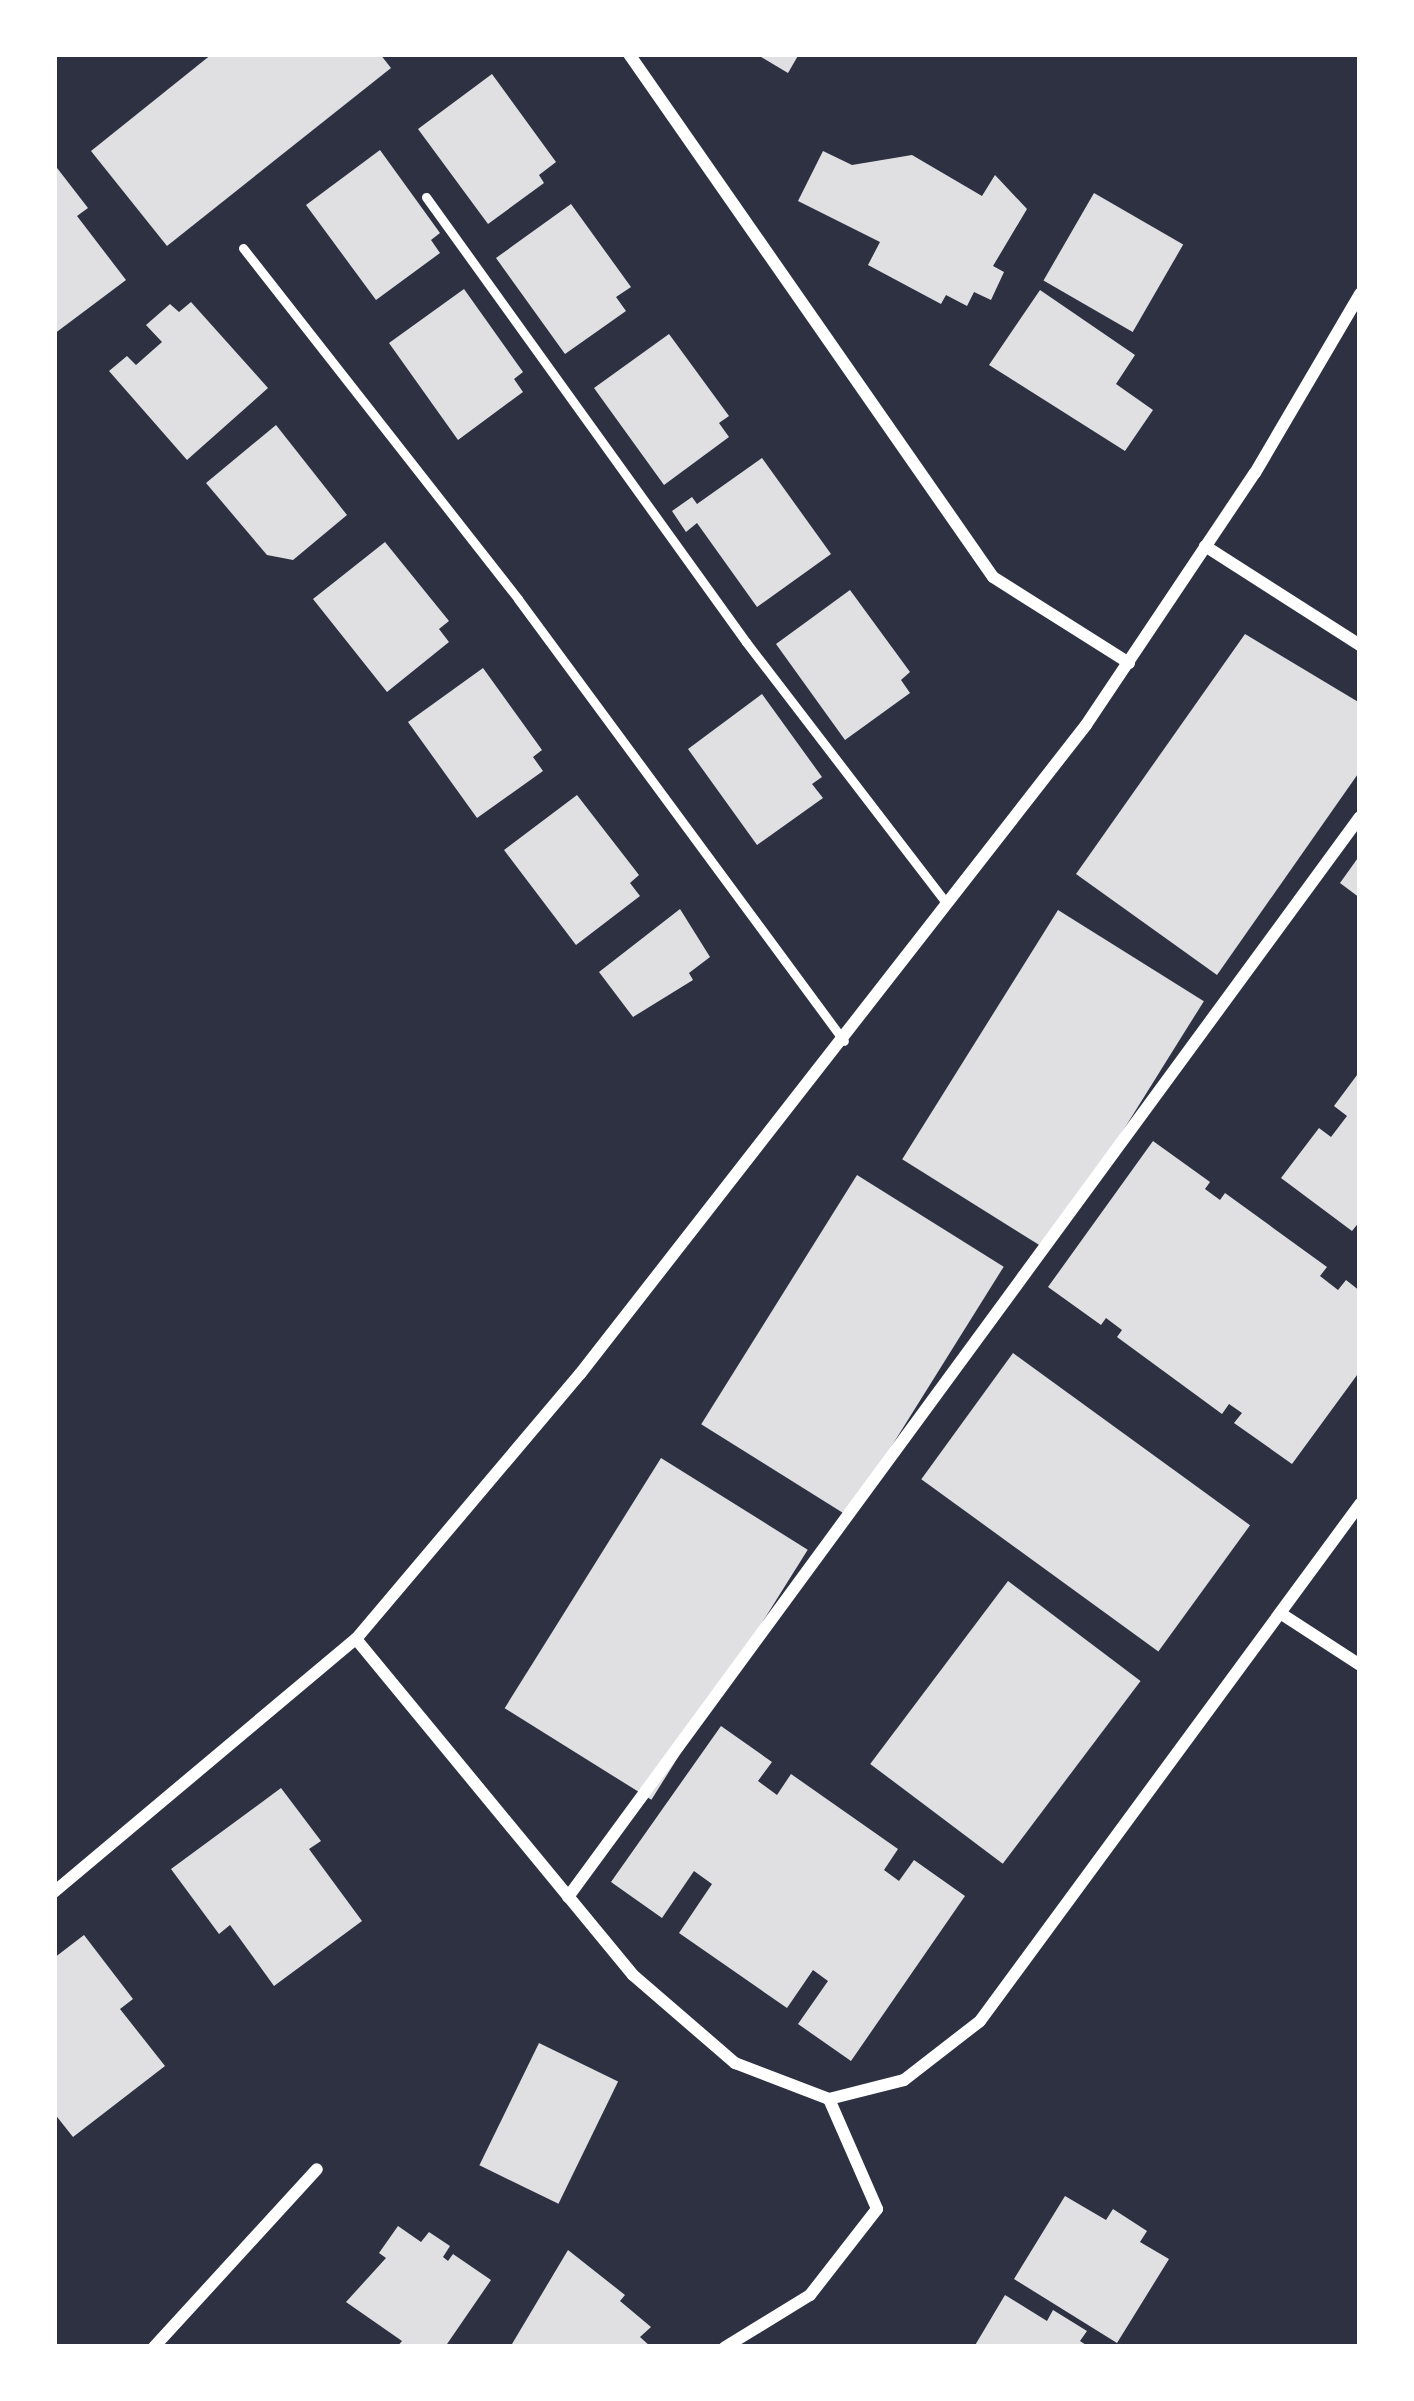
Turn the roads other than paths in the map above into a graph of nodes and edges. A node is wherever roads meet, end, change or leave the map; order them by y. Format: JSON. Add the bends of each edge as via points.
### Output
{"nodes":[{"id":1,"x":629,"y":54,"type":"edge"},
{"id":2,"x":427,"y":197,"type":"dead end"},
{"id":3,"x":243,"y":248,"type":"dead end"},
{"id":4,"x":1360,"y":294,"type":"edge"},
{"id":5,"x":1205,"y":546,"type":"junction"},
{"id":6,"x":1360,"y":645,"type":"edge"},
{"id":7,"x":1130,"y":663,"type":"junction"},
{"id":8,"x":1360,"y":817,"type":"edge"},
{"id":9,"x":947,"y":904,"type":"junction"},
{"id":10,"x":844,"y":1041,"type":"junction"},
{"id":11,"x":1360,"y":1504,"type":"edge"},
{"id":12,"x":1280,"y":1613,"type":"junction"},
{"id":13,"x":356,"y":1640,"type":"junction"},
{"id":14,"x":1360,"y":1665,"type":"edge"},
{"id":15,"x":54,"y":1892,"type":"edge"},
{"id":16,"x":568,"y":1897,"type":"junction"},
{"id":17,"x":829,"y":2098,"type":"junction"},
{"id":18,"x":317,"y":2169,"type":"dead end"},
{"id":19,"x":154,"y":2347,"type":"edge"},
{"id":20,"x":725,"y":2347,"type":"edge"}],
"edges":[{"from":1,"to":7,"type":"street","via":[[993,577]]},
{"from":2,"to":9,"type":"lane","via":[[746,642]]},
{"from":3,"to":10,"type":"lane","via":[[518,599]]},
{"from":4,"to":5,"type":"street"},
{"from":5,"to":6,"type":"street"},
{"from":5,"to":7,"type":"street"},
{"from":7,"to":9,"type":"street"},
{"from":8,"to":16,"type":"street"},
{"from":9,"to":10,"type":"street"},
{"from":10,"to":13,"type":"street"},
{"from":11,"to":12,"type":"street"},
{"from":12,"to":14,"type":"street"},
{"from":12,"to":17,"type":"street","via":[[980,2021],[904,2080]]},
{"from":13,"to":15,"type":"street"},
{"from":13,"to":16,"type":"street"},
{"from":16,"to":17,"type":"street","via":[[633,1975],[734,2063]]},
{"from":17,"to":20,"type":"street","via":[[877,2209],[810,2295]]},
{"from":18,"to":19,"type":"street"}]}
